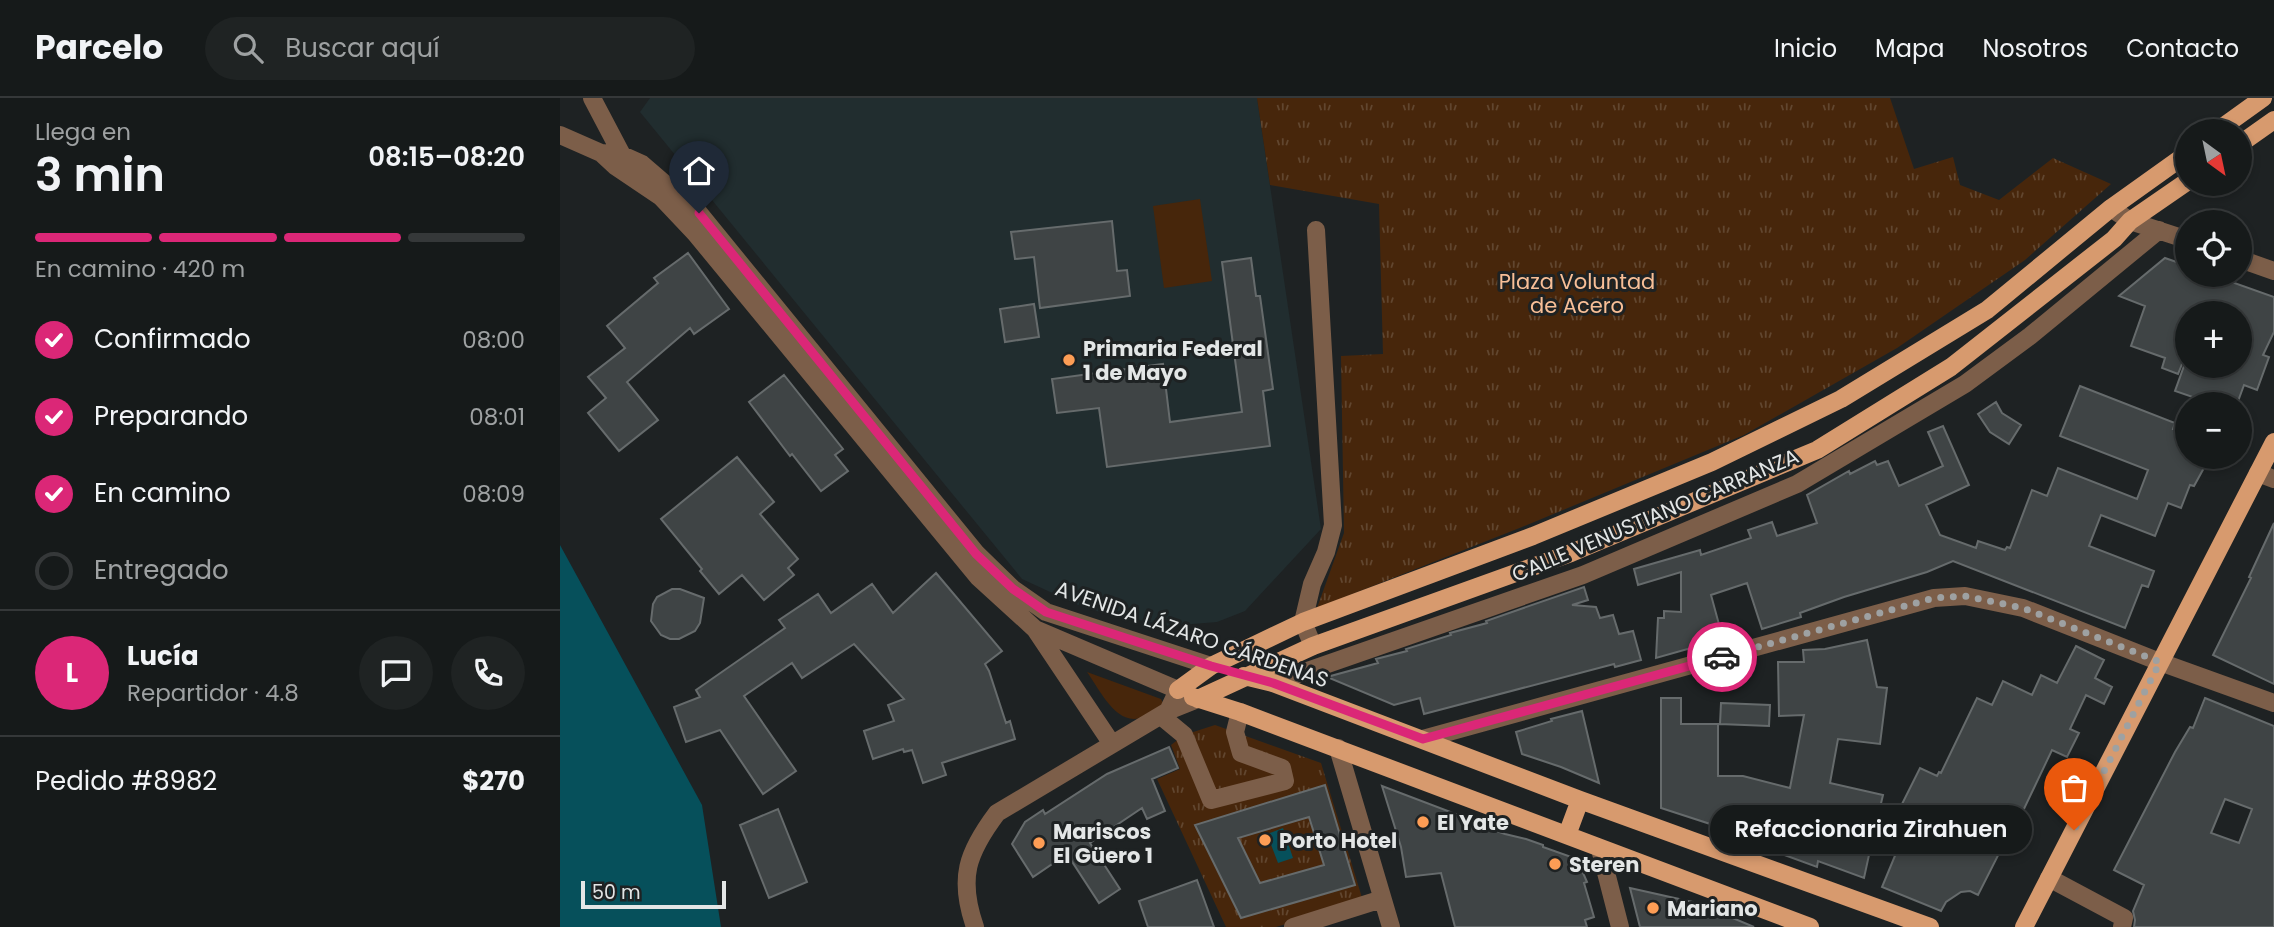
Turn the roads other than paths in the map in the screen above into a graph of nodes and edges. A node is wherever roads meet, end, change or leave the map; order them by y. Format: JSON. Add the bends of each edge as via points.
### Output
{"nodes":[{"id":1,"x":592,"y":98,"type":"edge"},
{"id":2,"x":2263,"y":98,"type":"edge"},
{"id":3,"x":2234,"y":119,"type":"edge"},
{"id":4,"x":2274,"y":120,"type":"edge"},
{"id":5,"x":560,"y":135,"type":"edge"},
{"id":6,"x":2252,"y":136,"type":"edge"},
{"id":7,"x":618,"y":161,"type":"junction"},
{"id":8,"x":2175,"y":162,"type":"edge"},
{"id":9,"x":2175,"y":190,"type":"edge"},
{"id":10,"x":2112,"y":208,"type":"junction"},
{"id":11,"x":2130,"y":220,"type":"junction"},
{"id":12,"x":1316,"y":230,"type":"dead end"},
{"id":13,"x":2160,"y":230,"type":"junction"},
{"id":14,"x":2175,"y":235,"type":"edge"},
{"id":15,"x":2252,"y":263,"type":"edge"},
{"id":16,"x":2274,"y":271,"type":"edge"},
{"id":17,"x":2274,"y":442,"type":"edge"},
{"id":18,"x":2266,"y":476,"type":"edge"},
{"id":19,"x":1303,"y":622,"type":"junction"},
{"id":20,"x":1035,"y":629,"type":"junction"},
{"id":21,"x":1313,"y":646,"type":"junction"},
{"id":22,"x":2160,"y":662,"type":"junction"},
{"id":23,"x":1211,"y":666,"type":"junction"},
{"id":24,"x":1246,"y":676,"type":"junction"},
{"id":25,"x":1273,"y":683,"type":"junction"},
{"id":26,"x":1178,"y":690,"type":"junction"},
{"id":27,"x":1198,"y":699,"type":"junction"},
{"id":28,"x":2274,"y":703,"type":"edge"},
{"id":29,"x":1240,"y":712,"type":"junction"},
{"id":30,"x":1164,"y":713,"type":"junction"},
{"id":31,"x":1423,"y":739,"type":"junction"},
{"id":32,"x":1112,"y":744,"type":"junction"},
{"id":33,"x":1338,"y":748,"type":"junction"},
{"id":34,"x":1580,"y":800,"type":"junction"},
{"id":35,"x":1567,"y":835,"type":"junction"},
{"id":36,"x":1600,"y":849,"type":"junction"},
{"id":37,"x":2049,"y":878,"type":"junction"},
{"id":38,"x":1382,"y":900,"type":"junction"},
{"id":39,"x":975,"y":927,"type":"edge"},
{"id":40,"x":1293,"y":927,"type":"edge"},
{"id":41,"x":1391,"y":927,"type":"edge"},
{"id":42,"x":1620,"y":927,"type":"edge"},
{"id":43,"x":1810,"y":927,"type":"edge"},
{"id":44,"x":1930,"y":927,"type":"edge"},
{"id":45,"x":2024,"y":927,"type":"edge"},
{"id":46,"x":2122,"y":927,"type":"edge"}],
"edges":[{"from":1,"to":7,"type":"street"},
{"from":2,"to":3,"type":"main road"},
{"from":4,"to":6,"type":"main road"},
{"from":5,"to":7,"type":"street","name":"AVENIDA LÁZARO CÁRDENAS"},
{"from":7,"to":20,"type":"street","name":"AVENIDA LÁZARO CÁRDENAS","via":[[695,233],[978,577]]},
{"from":7,"to":23,"type":"street","name":"AVENIDA LÁZARO CÁRDENAS","via":[[642,164],[699,213],[976,554],[1013,589],[1046,612]]},
{"from":8,"to":10,"type":"main road"},
{"from":9,"to":11,"type":"main road"},
{"from":10,"to":11,"type":"street"},
{"from":10,"to":19,"type":"main road","via":[[1987,310],[1841,399],[1712,462],[1533,536]]},
{"from":11,"to":13,"type":"street"},
{"from":11,"to":21,"type":"main road","via":[[2114,239],[1951,367],[1817,450],[1571,553]]},
{"from":12,"to":19,"type":"street","via":[[1333,525]]},
{"from":13,"to":14,"type":"street"},
{"from":13,"to":25,"type":"street","name":"CALLE VENUSTIANO CARRANZA","via":[[1965,384],[1797,484],[1583,575]]},
{"from":15,"to":16,"type":"street"},
{"from":17,"to":18,"type":"main road"},
{"from":18,"to":22,"type":"main road"},
{"from":19,"to":21,"type":"street"},
{"from":19,"to":23,"type":"main road"},
{"from":20,"to":26,"type":"street","name":"AVENIDA LÁZARO CÁRDENAS"},
{"from":20,"to":32,"type":"street"},
{"from":21,"to":24,"type":"main road"},
{"from":22,"to":28,"type":"street"},
{"from":22,"to":31,"type":"street","via":[[2023,608],[1965,596],[1934,598]]},
{"from":22,"to":37,"type":"main road"},
{"from":23,"to":24,"type":"main road","name":"AVENIDA LÁZARO CÁRDENAS"},
{"from":23,"to":26,"type":"main road"},
{"from":24,"to":25,"type":"main road","name":"AVENIDA LÁZARO CÁRDENAS"},
{"from":24,"to":27,"type":"main road"},
{"from":25,"to":31,"type":"main road","name":"AVENIDA LÁZARO CÁRDENAS"},
{"from":26,"to":27,"type":"main road","name":"AVENIDA LÁZARO CÁRDENAS"},
{"from":26,"to":30,"type":"street"},
{"from":27,"to":29,"type":"main road","name":"AVENIDA LÁZARO CÁRDENAS"},
{"from":27,"to":30,"type":"street"},
{"from":29,"to":30,"type":"street","via":[[1235,732],[1241,753],[1282,768],[1285,781],[1211,800],[1184,735]]},
{"from":29,"to":33,"type":"main road","name":"AVENIDA LÁZARO CÁRDENAS"},
{"from":30,"to":32,"type":"street"},
{"from":31,"to":34,"type":"main road","name":"AVENIDA LÁZARO CÁRDENAS"},
{"from":32,"to":39,"type":"street","via":[[997,813],[978,838],[965,876]]},
{"from":33,"to":35,"type":"main road","name":"AVENIDA LÁZARO CÁRDENAS"},
{"from":33,"to":38,"type":"street"},
{"from":34,"to":35,"type":"main road"},
{"from":34,"to":44,"type":"main road","name":"AVENIDA LÁZARO CÁRDENAS"},
{"from":35,"to":36,"type":"main road","name":"AVENIDA LÁZARO CÁRDENAS"},
{"from":36,"to":42,"type":"street"},
{"from":36,"to":43,"type":"main road","name":"AVENIDA LÁZARO CÁRDENAS"},
{"from":37,"to":45,"type":"main road"},
{"from":37,"to":46,"type":"street","via":[[2124,918]]},
{"from":38,"to":40,"type":"street"},
{"from":38,"to":41,"type":"street"}]}
